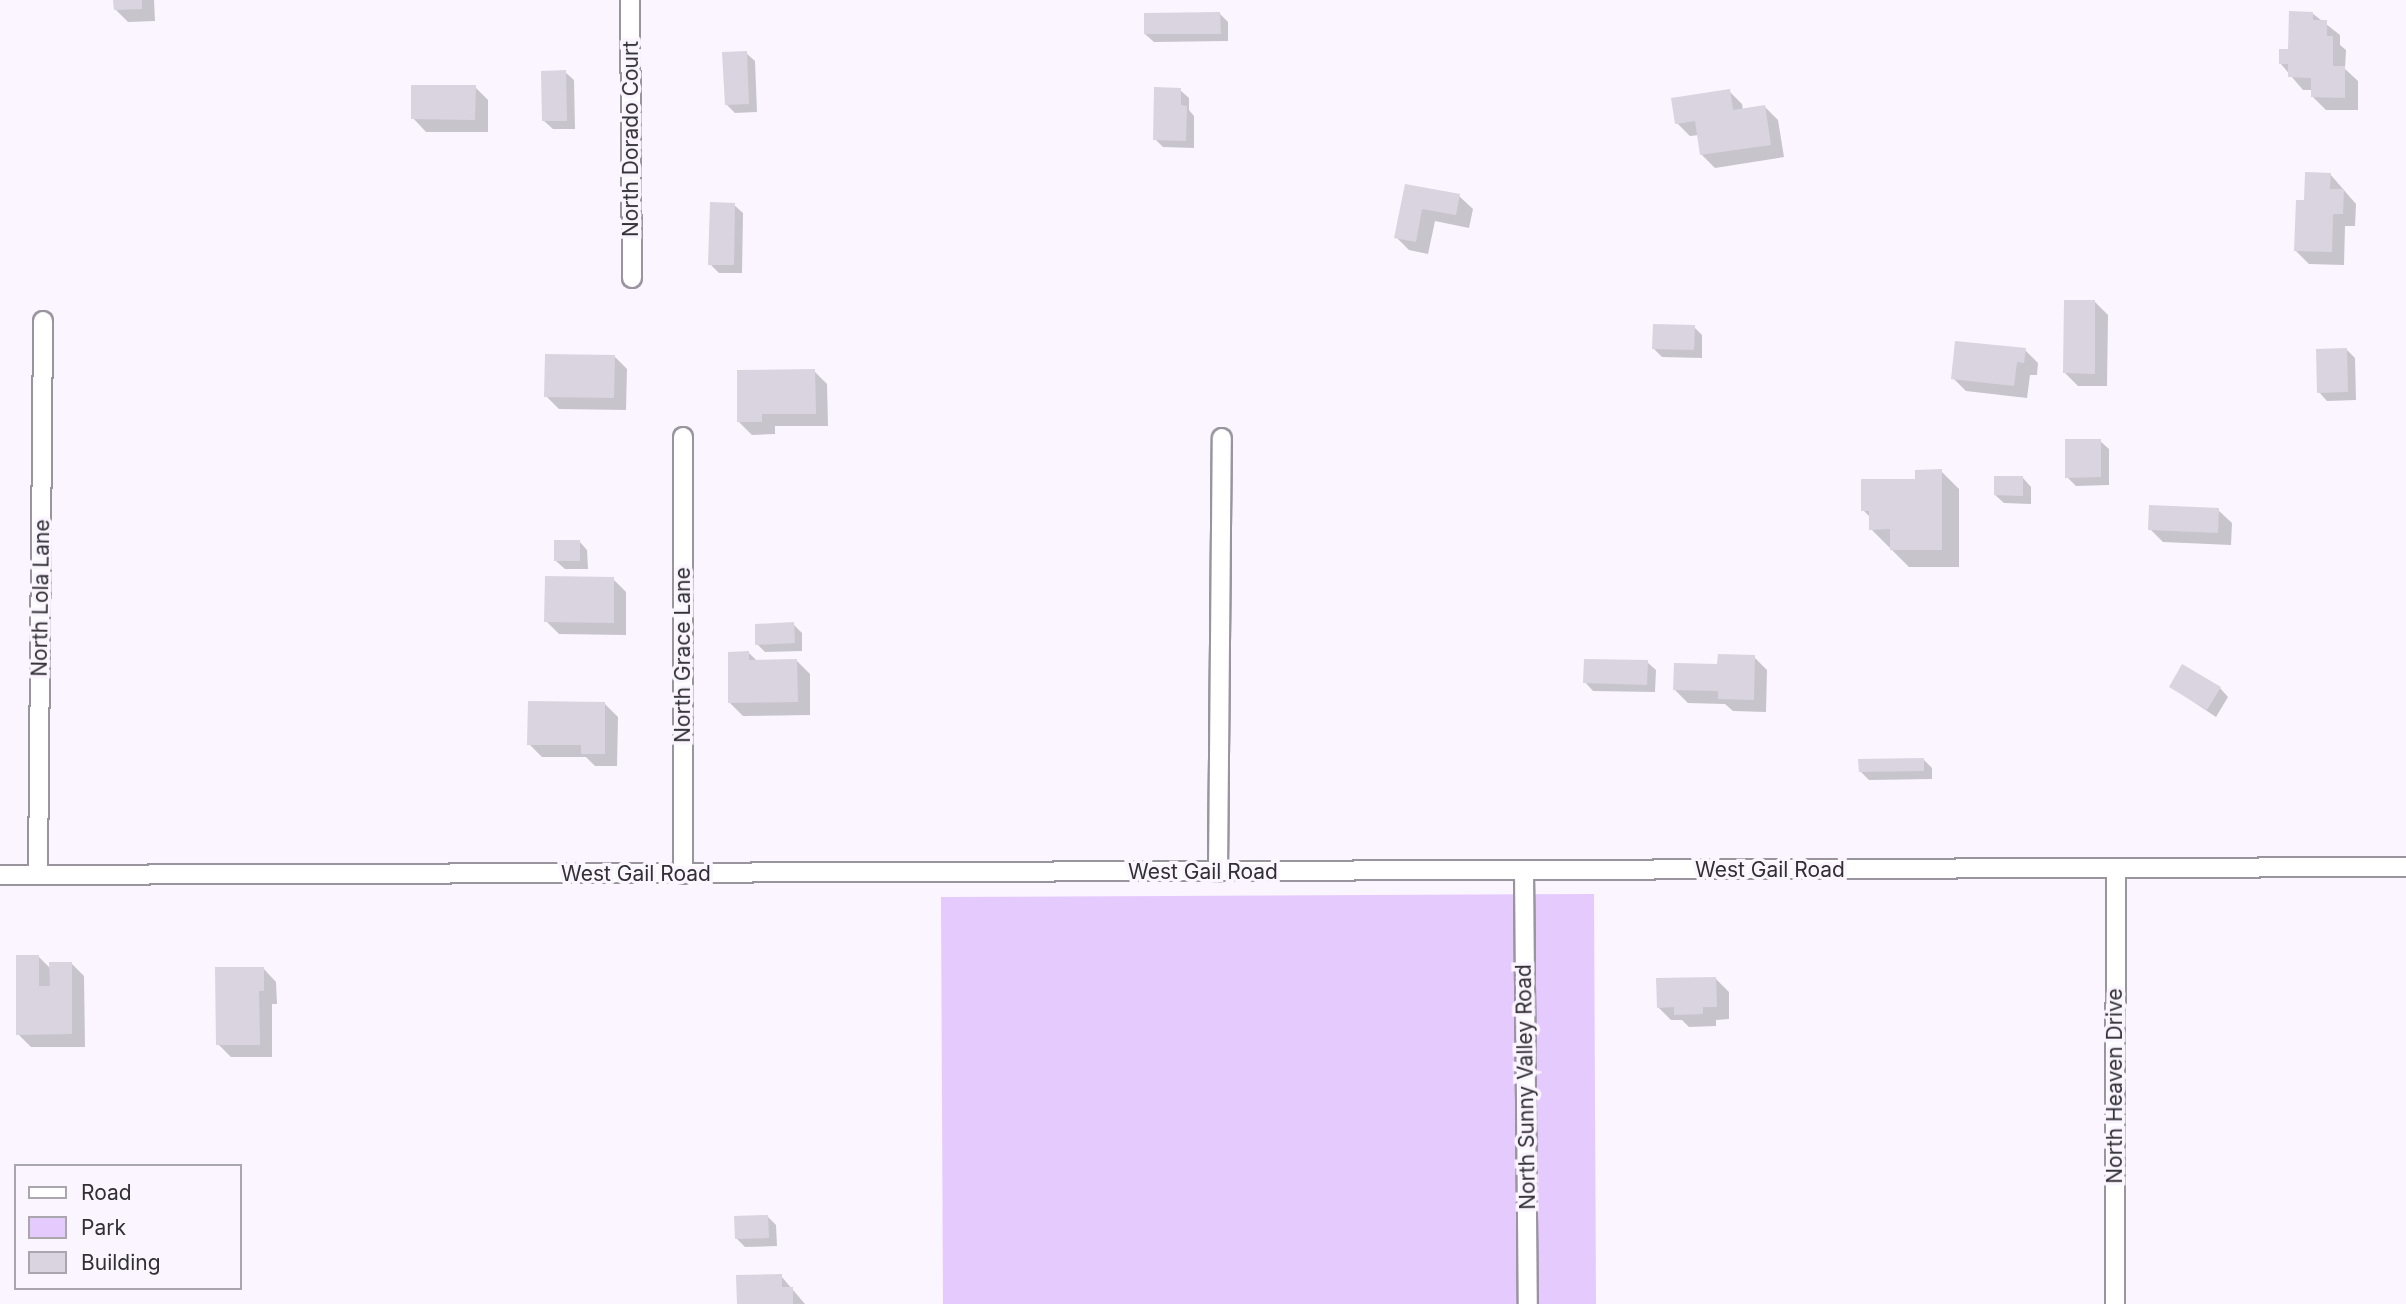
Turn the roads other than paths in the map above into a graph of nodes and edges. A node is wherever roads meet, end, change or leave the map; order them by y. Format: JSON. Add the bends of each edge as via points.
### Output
{"nodes":[{"id":1,"x":630,"y":0,"type":"edge"},
{"id":2,"x":632,"y":278,"type":"dead end"},
{"id":3,"x":43,"y":321,"type":"dead end"},
{"id":4,"x":682,"y":437,"type":"dead end"},
{"id":5,"x":1222,"y":438,"type":"dead end"},
{"id":6,"x":2406,"y":867,"type":"edge"},
{"id":7,"x":2116,"y":869,"type":"junction"},
{"id":8,"x":1524,"y":871,"type":"junction"},
{"id":9,"x":1218,"y":872,"type":"junction"},
{"id":10,"x":682,"y":874,"type":"junction"},
{"id":11,"x":0,"y":875,"type":"edge"},
{"id":12,"x":38,"y":875,"type":"junction"},
{"id":13,"x":1528,"y":1304,"type":"edge"},
{"id":14,"x":2115,"y":1304,"type":"edge"}],
"edges":[{"from":1,"to":2,"type":"street","name":"North Dorado Court"},
{"from":3,"to":12,"type":"street","name":"North Lola Lane"},
{"from":4,"to":10,"type":"street","name":"North Grace Lane"},
{"from":5,"to":9,"type":"street"},
{"from":6,"to":7,"type":"street","name":"West Gail Road"},
{"from":7,"to":8,"type":"street","name":"West Gail Road"},
{"from":7,"to":14,"type":"street","name":"North Heaven Drive"},
{"from":8,"to":9,"type":"street","name":"West Gail Road"},
{"from":8,"to":13,"type":"street","name":"North Sunny Valley Road"},
{"from":9,"to":10,"type":"street","name":"West Gail Road"},
{"from":10,"to":12,"type":"street","name":"West Gail Road"},
{"from":11,"to":12,"type":"street","name":"West Gail Road"}]}
